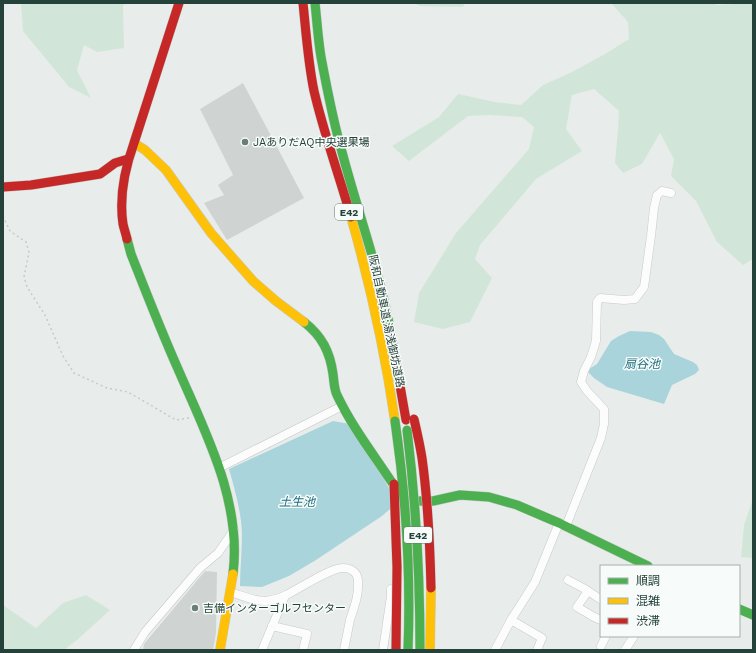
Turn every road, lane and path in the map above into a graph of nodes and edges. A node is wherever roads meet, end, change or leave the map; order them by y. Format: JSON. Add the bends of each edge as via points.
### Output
{"nodes":[{"id":1,"x":179,"y":3,"type":"edge"},
{"id":2,"x":303,"y":3,"type":"edge"},
{"id":3,"x":315,"y":3,"type":"edge"},
{"id":4,"x":134,"y":143,"type":"junction"},
{"id":5,"x":128,"y":159,"type":"junction"},
{"id":6,"x":3,"y":187,"type":"edge"},
{"id":7,"x":671,"y":193,"type":"dead end"},
{"id":8,"x":3,"y":216,"type":"edge"},
{"id":9,"x":342,"y":406,"type":"junction"},
{"id":10,"x":199,"y":417,"type":"junction"},
{"id":11,"x":410,"y":419,"type":"junction"},
{"id":12,"x":392,"y":421,"type":"junction"},
{"id":13,"x":219,"y":468,"type":"junction"},
{"id":14,"x":433,"y":501,"type":"junction"},
{"id":15,"x":563,"y":524,"type":"junction"},
{"id":16,"x":435,"y":529,"type":"junction"},
{"id":17,"x":234,"y":530,"type":"junction"},
{"id":18,"x":646,"y":565,"type":"edge"},
{"id":19,"x":568,"y":580,"type":"dead end"},
{"id":20,"x":588,"y":591,"type":"junction"},
{"id":21,"x":230,"y":592,"type":"junction"},
{"id":22,"x":285,"y":596,"type":"junction"},
{"id":23,"x":600,"y":599,"type":"dead end"},
{"id":24,"x":740,"y":609,"type":"edge"},
{"id":25,"x":753,"y":615,"type":"edge"},
{"id":26,"x":511,"y":620,"type":"junction"},
{"id":27,"x":600,"y":620,"type":"edge"},
{"id":28,"x":272,"y":626,"type":"junction"},
{"id":29,"x":606,"y":637,"type":"edge"},
{"id":30,"x":633,"y":637,"type":"edge"},
{"id":31,"x":601,"y":646,"type":"dead end"},
{"id":32,"x":134,"y":650,"type":"edge"},
{"id":33,"x":220,"y":650,"type":"edge"},
{"id":34,"x":262,"y":650,"type":"edge"},
{"id":35,"x":303,"y":650,"type":"edge"},
{"id":36,"x":344,"y":650,"type":"edge"},
{"id":37,"x":383,"y":650,"type":"edge"},
{"id":38,"x":396,"y":650,"type":"edge"},
{"id":39,"x":408,"y":650,"type":"edge"},
{"id":40,"x":420,"y":650,"type":"edge"},
{"id":41,"x":430,"y":650,"type":"edge"},
{"id":42,"x":437,"y":650,"type":"edge"},
{"id":43,"x":495,"y":650,"type":"edge"},
{"id":44,"x":537,"y":650,"type":"edge"},
{"id":45,"x":626,"y":650,"type":"edge"}],
"edges":[{"from":1,"to":4,"type":"main road"},
{"from":2,"to":12,"type":"main road","name":"阪和自動車道;湯浅御坊道路","number":"E42","via":[[317,101],[360,251],[380,334]]},
{"from":3,"to":11,"type":"main road","name":"阪和自動車道;湯浅御坊道路","number":"E42","via":[[321,56],[333,119],[387,313]]},
{"from":4,"to":5,"type":"main road"},
{"from":4,"to":9,"type":"main road","via":[[166,170],[211,233],[253,281],[322,338],[329,354],[336,393]]},
{"from":5,"to":6,"type":"main road","via":[[115,163],[100,174]]},
{"from":5,"to":10,"type":"main road","via":[[122,197],[123,224],[131,254]]},
{"from":7,"to":15,"type":"street","via":[[662,191],[657,195],[644,287],[635,299],[600,298],[597,302],[596,341],[581,382],[604,409],[604,424],[601,438]]},
{"from":8,"to":10,"type":"path","via":[[10,231],[26,242],[29,252],[24,277],[26,287],[45,314],[63,356],[74,373],[107,388],[128,392],[176,420]]},
{"from":9,"to":13,"type":"street"},
{"from":9,"to":14,"type":"main road","via":[[393,484],[406,496],[416,500]]},
{"from":10,"to":13,"type":"main road"},
{"from":11,"to":40,"type":"main road","name":"阪和自動車道;湯浅御坊道路","number":"E42","bridge":true,"via":[[418,546]]},
{"from":11,"to":41,"type":"main road","bridge":true,"via":[[422,457],[426,492],[430,557]]},
{"from":12,"to":38,"type":"main road","bridge":true,"via":[[396,516]]},
{"from":12,"to":39,"type":"main road","number":"E42","bridge":true,"via":[[403,477]]},
{"from":13,"to":17,"type":"main road"},
{"from":14,"to":15,"type":"main road","via":[[460,495],[489,497],[517,505]]},
{"from":14,"to":16,"type":"street"},
{"from":15,"to":18,"type":"main road"},
{"from":15,"to":26,"type":"street","via":[[535,582]]},
{"from":16,"to":37,"type":"street","via":[[392,538],[390,596]]},
{"from":16,"to":42,"type":"street"},
{"from":17,"to":21,"type":"main road"},
{"from":17,"to":32,"type":"street","via":[[218,553],[200,568],[145,632]]},
{"from":19,"to":20,"type":"street"},
{"from":20,"to":23,"type":"street"},
{"from":20,"to":27,"type":"street","via":[[577,607]]},
{"from":21,"to":22,"type":"street","via":[[261,601]]},
{"from":21,"to":33,"type":"main road"},
{"from":22,"to":28,"type":"street"},
{"from":22,"to":36,"type":"street","via":[[340,568],[355,572],[358,589]]},
{"from":24,"to":25,"type":"main road"},
{"from":26,"to":43,"type":"street"},
{"from":26,"to":44,"type":"street","via":[[542,638]]},
{"from":28,"to":34,"type":"street"},
{"from":28,"to":35,"type":"street","via":[[306,634]]},
{"from":29,"to":31,"type":"street"},
{"from":30,"to":45,"type":"street"}]}
